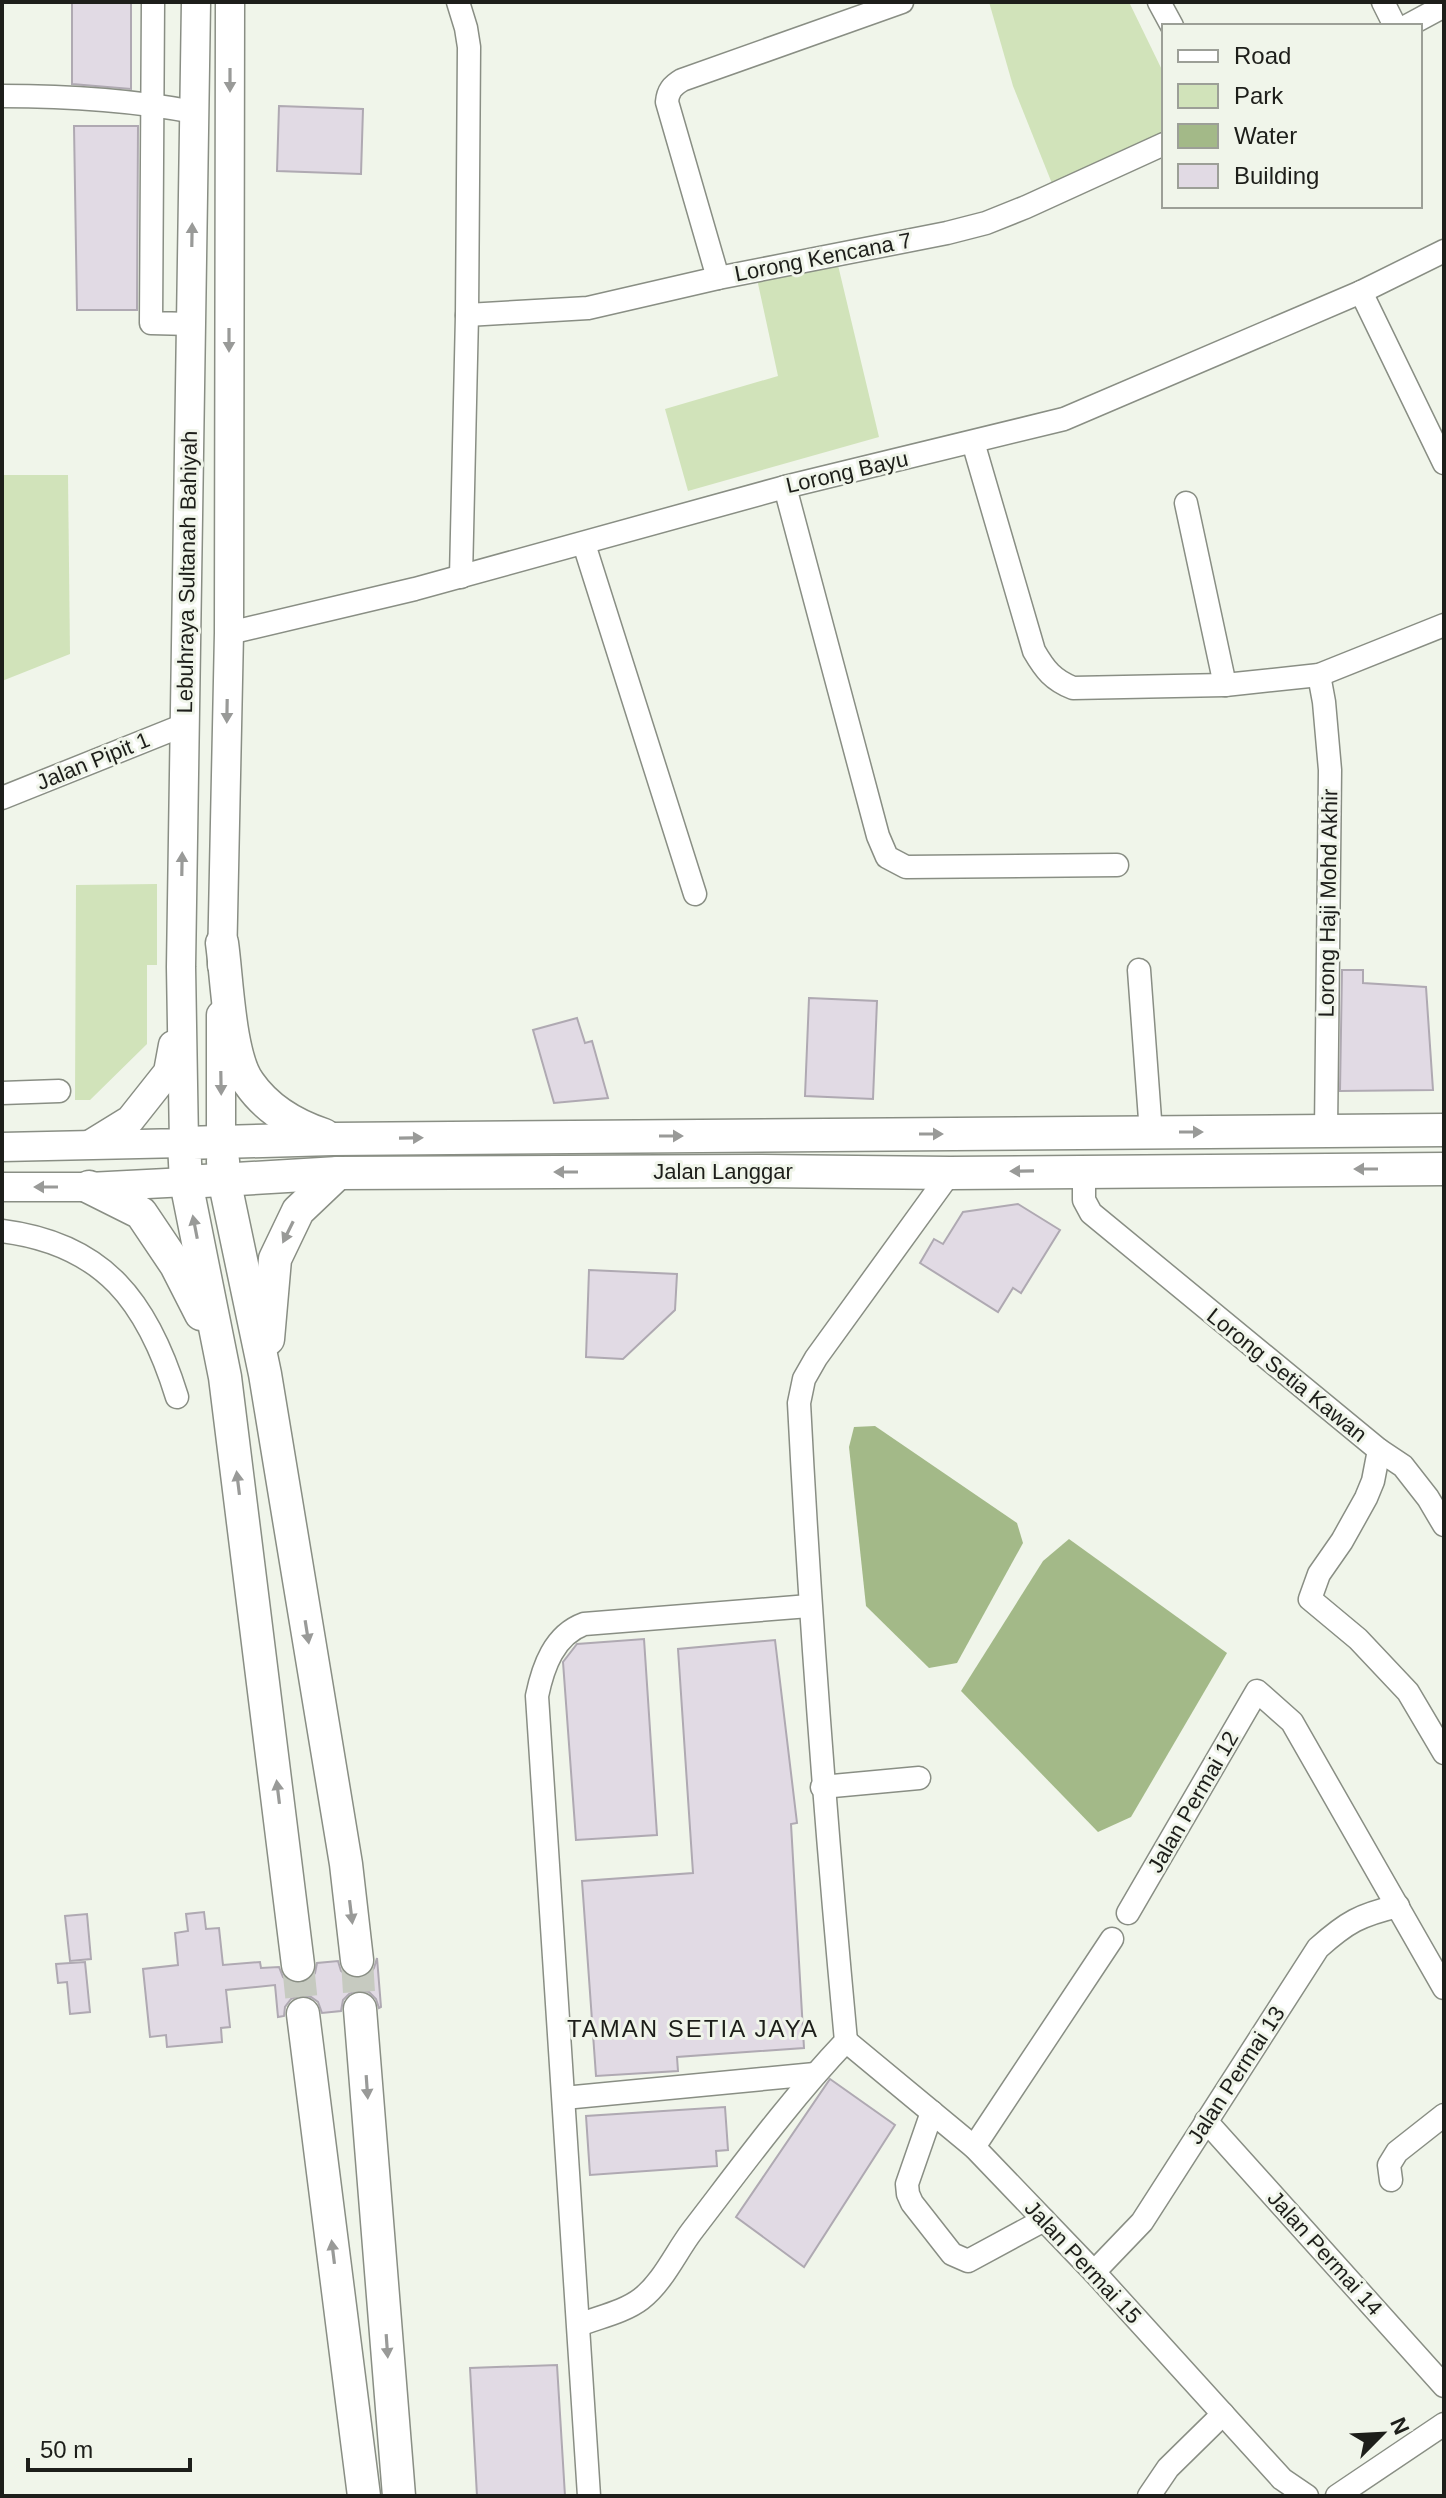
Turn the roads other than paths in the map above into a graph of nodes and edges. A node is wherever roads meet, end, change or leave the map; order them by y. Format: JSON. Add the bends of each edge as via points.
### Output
{"nodes":[{"id":1,"x":153,"y":2,"type":"edge"},
{"id":2,"x":196,"y":2,"type":"edge"},
{"id":3,"x":230,"y":2,"type":"edge"},
{"id":4,"x":458,"y":2,"type":"edge"},
{"id":5,"x":902,"y":2,"type":"edge"},
{"id":6,"x":1159,"y":2,"type":"edge"},
{"id":7,"x":1383,"y":2,"type":"edge"},
{"id":8,"x":1444,"y":6,"type":"edge"},
{"id":9,"x":1171,"y":24,"type":"edge"},
{"id":10,"x":1394,"y":24,"type":"edge"},
{"id":11,"x":1411,"y":24,"type":"edge"},
{"id":12,"x":2,"y":96,"type":"edge"},
{"id":13,"x":152,"y":104,"type":"junction"},
{"id":14,"x":194,"y":112,"type":"junction"},
{"id":15,"x":1162,"y":145,"type":"edge"},
{"id":16,"x":1444,"y":251,"type":"edge"},
{"id":17,"x":718,"y":278,"type":"junction"},
{"id":18,"x":1361,"y":292,"type":"junction"},
{"id":19,"x":467,"y":315,"type":"junction"},
{"id":20,"x":191,"y":324,"type":"junction"},
{"id":21,"x":973,"y":442,"type":"junction"},
{"id":22,"x":1444,"y":463,"type":"edge"},
{"id":23,"x":785,"y":487,"type":"junction"},
{"id":24,"x":1186,"y":503,"type":"dead end"},
{"id":25,"x":584,"y":544,"type":"junction"},
{"id":26,"x":188,"y":565,"type":"junction"},
{"id":27,"x":461,"y":577,"type":"junction"},
{"id":28,"x":1444,"y":625,"type":"edge"},
{"id":29,"x":229,"y":633,"type":"junction"},
{"id":30,"x":1319,"y":675,"type":"junction"},
{"id":31,"x":1225,"y":685,"type":"junction"},
{"id":32,"x":184,"y":712,"type":"junction"},
{"id":33,"x":2,"y":798,"type":"edge"},
{"id":34,"x":1117,"y":865,"type":"dead end"},
{"id":35,"x":695,"y":894,"type":"dead end"},
{"id":36,"x":222,"y":943,"type":"junction"},
{"id":37,"x":181,"y":967,"type":"junction"},
{"id":38,"x":1139,"y":970,"type":"dead end"},
{"id":39,"x":59,"y":1091,"type":"dead end"},
{"id":40,"x":2,"y":1093,"type":"edge"},
{"id":41,"x":1444,"y":1130,"type":"edge"},
{"id":42,"x":1326,"y":1131,"type":"junction"},
{"id":43,"x":1151,"y":1133,"type":"junction"},
{"id":44,"x":333,"y":1139,"type":"junction"},
{"id":45,"x":221,"y":1142,"type":"junction"},
{"id":46,"x":184,"y":1143,"type":"junction"},
{"id":47,"x":86,"y":1146,"type":"junction"},
{"id":48,"x":2,"y":1147,"type":"edge"},
{"id":49,"x":1444,"y":1169,"type":"edge"},
{"id":50,"x":1084,"y":1170,"type":"junction"},
{"id":51,"x":338,"y":1173,"type":"junction"},
{"id":52,"x":950,"y":1173,"type":"junction"},
{"id":53,"x":224,"y":1179,"type":"junction"},
{"id":54,"x":186,"y":1182,"type":"junction"},
{"id":55,"x":2,"y":1187,"type":"edge"},
{"id":56,"x":89,"y":1187,"type":"junction"},
{"id":57,"x":2,"y":1231,"type":"edge"},
{"id":58,"x":265,"y":1374,"type":"junction"},
{"id":59,"x":225,"y":1377,"type":"junction"},
{"id":60,"x":177,"y":1397,"type":"dead end"},
{"id":61,"x":1379,"y":1450,"type":"junction"},
{"id":62,"x":1444,"y":1525,"type":"edge"},
{"id":63,"x":809,"y":1606,"type":"junction"},
{"id":64,"x":1444,"y":1753,"type":"edge"},
{"id":65,"x":919,"y":1778,"type":"dead end"},
{"id":66,"x":822,"y":1787,"type":"junction"},
{"id":67,"x":1398,"y":1906,"type":"junction"},
{"id":68,"x":1128,"y":1913,"type":"dead end"},
{"id":69,"x":1112,"y":1939,"type":"dead end"},
{"id":70,"x":357,"y":1960,"type":"tunnel mouth"},
{"id":71,"x":298,"y":1965,"type":"tunnel mouth"},
{"id":72,"x":1444,"y":1988,"type":"edge"},
{"id":73,"x":360,"y":2009,"type":"tunnel mouth"},
{"id":74,"x":303,"y":2014,"type":"tunnel mouth"},
{"id":75,"x":846,"y":2041,"type":"junction"},
{"id":76,"x":815,"y":2074,"type":"junction"},
{"id":77,"x":564,"y":2098,"type":"junction"},
{"id":78,"x":932,"y":2112,"type":"junction"},
{"id":79,"x":1444,"y":2115,"type":"edge"},
{"id":80,"x":1206,"y":2121,"type":"junction"},
{"id":81,"x":974,"y":2147,"type":"junction"},
{"id":82,"x":1391,"y":2180,"type":"dead end"},
{"id":83,"x":1044,"y":2220,"type":"junction"},
{"id":84,"x":1094,"y":2272,"type":"junction"},
{"id":85,"x":579,"y":2325,"type":"junction"},
{"id":86,"x":1444,"y":2386,"type":"edge"},
{"id":87,"x":1223,"y":2414,"type":"junction"},
{"id":88,"x":1444,"y":2424,"type":"edge"},
{"id":89,"x":364,"y":2496,"type":"edge"},
{"id":90,"x":399,"y":2496,"type":"edge"},
{"id":91,"x":589,"y":2496,"type":"edge"},
{"id":92,"x":1149,"y":2496,"type":"edge"},
{"id":93,"x":1307,"y":2496,"type":"edge"},
{"id":94,"x":1337,"y":2496,"type":"edge"}],
"edges":[{"from":1,"to":13,"type":"street"},
{"from":2,"to":14,"type":"main road","name":"Lebuhraya Sultanah Bahiyah"},
{"from":3,"to":29,"type":"main road","name":"Lebuhraya Sultanah Bahiyah","one_way":true},
{"from":4,"to":19,"type":"street","via":[[469,47]]},
{"from":5,"to":17,"type":"street","via":[[682,80],[668,93]]},
{"from":6,"to":9,"type":"street"},
{"from":7,"to":10,"type":"street"},
{"from":8,"to":11,"type":"street"},
{"from":12,"to":13,"type":"street"},
{"from":13,"to":14,"type":"street"},
{"from":13,"to":20,"type":"street","via":[[151,323]]},
{"from":20,"to":14,"type":"main road","name":"Lebuhraya Sultanah Bahiyah","one_way":true},
{"from":15,"to":17,"type":"street","name":"Lorong Kencana 7","via":[[986,223]]},
{"from":16,"to":18,"type":"street","name":"Lorong Bayu"},
{"from":17,"to":19,"type":"street","name":"Lorong Kencana 7","via":[[588,308]]},
{"from":18,"to":21,"type":"street","name":"Lorong Bayu","via":[[1101,405]]},
{"from":18,"to":22,"type":"street"},
{"from":19,"to":27,"type":"street"},
{"from":20,"to":26,"type":"main road","name":"Lebuhraya Sultanah Bahiyah"},
{"from":21,"to":23,"type":"street","name":"Lorong Bayu"},
{"from":21,"to":31,"type":"street","via":[[1026,628],[1045,671],[1073,688]]},
{"from":23,"to":25,"type":"street","name":"Lorong Bayu"},
{"from":23,"to":34,"type":"street","via":[[887,857],[906,867]]},
{"from":24,"to":31,"type":"street"},
{"from":25,"to":27,"type":"street","name":"Lorong Bayu"},
{"from":25,"to":35,"type":"street"},
{"from":26,"to":29,"type":"main road"},
{"from":26,"to":32,"type":"main road","name":"Lebuhraya Sultanah Bahiyah"},
{"from":27,"to":29,"type":"street","name":"Lorong Bayu"},
{"from":28,"to":30,"type":"street"},
{"from":29,"to":32,"type":"main road","via":[[204,661]]},
{"from":29,"to":36,"type":"main road","name":"Lebuhraya Sultanah Bahiyah","one_way":true},
{"from":30,"to":31,"type":"street"},
{"from":30,"to":42,"type":"street","name":"Lorong Haji Mohd Akhir","via":[[1330,770]]},
{"from":32,"to":33,"type":"street","name":"Jalan Pipit 1"},
{"from":37,"to":32,"type":"main road","name":"Lebuhraya Sultanah Bahiyah","one_way":true},
{"from":36,"to":44,"type":"highway","via":[[236,1050],[247,1081],[300,1127]]},
{"from":36,"to":45,"type":"main road","name":"Lebuhraya Sultanah Bahiyah","one_way":true},
{"from":37,"to":46,"type":"main road","name":"Lebuhraya Sultanah Bahiyah"},
{"from":37,"to":47,"type":"main road","via":[[168,1072],[130,1120]]},
{"from":38,"to":43,"type":"street"},
{"from":39,"to":40,"type":"street"},
{"from":41,"to":42,"type":"highway","name":"Jalan Langgar"},
{"from":43,"to":42,"type":"highway","name":"Jalan Langgar","one_way":true},
{"from":44,"to":43,"type":"highway","name":"Jalan Langgar","one_way":true},
{"from":44,"to":45,"type":"highway","name":"Jalan Langgar"},
{"from":45,"to":46,"type":"highway","name":"Jalan Langgar"},
{"from":45,"to":53,"type":"highway"},
{"from":46,"to":47,"type":"main road","name":"Jalan Langgar"},
{"from":46,"to":54,"type":"highway"},
{"from":47,"to":48,"type":"main road","name":"Jalan Langgar"},
{"from":49,"to":50,"type":"highway","name":"Jalan Langgar","one_way":true},
{"from":50,"to":52,"type":"highway","name":"Jalan Langgar","one_way":true},
{"from":50,"to":61,"type":"street","name":"Lorong Setia Kawan","via":[[1084,1200],[1091,1213]]},
{"from":52,"to":51,"type":"highway","name":"Jalan Langgar","one_way":true},
{"from":51,"to":53,"type":"highway","name":"Jalan Langgar"},
{"from":51,"to":58,"type":"highway","one_way":true,"via":[[298,1211],[275,1259]]},
{"from":52,"to":63,"type":"street","via":[[804,1379],[799,1403]]},
{"from":53,"to":54,"type":"highway","name":"Jalan Langgar"},
{"from":53,"to":58,"type":"highway"},
{"from":54,"to":56,"type":"main road","name":"Jalan Langgar"},
{"from":59,"to":54,"type":"highway","one_way":true},
{"from":56,"to":55,"type":"main road","name":"Jalan Langgar","one_way":true},
{"from":56,"to":59,"type":"highway","via":[[141,1213],[196,1304]]},
{"from":57,"to":60,"type":"street","via":[[28,1234],[103,1267],[136,1303]]},
{"from":58,"to":70,"type":"highway","one_way":true,"via":[[346,1864]]},
{"from":71,"to":59,"type":"highway","one_way":true},
{"from":61,"to":62,"type":"street","via":[[1403,1466]]},
{"from":61,"to":64,"type":"street","name":"Lorong Setia Kawan","via":[[1366,1498],[1319,1574],[1310,1599],[1358,1639],[1408,1692]]},
{"from":63,"to":66,"type":"street"},
{"from":63,"to":77,"type":"street","via":[[584,1624],[572,1628],[547,1660],[537,1696]]},
{"from":65,"to":66,"type":"street"},
{"from":66,"to":75,"type":"street"},
{"from":67,"to":68,"type":"street","name":"Jalan Permai 12","via":[[1292,1722],[1257,1691]]},
{"from":67,"to":72,"type":"street"},
{"from":67,"to":80,"type":"street","name":"Jalan Permai 13","via":[[1367,1913],[1318,1948]]},
{"from":69,"to":81,"type":"street"},
{"from":73,"to":90,"type":"highway","one_way":true},
{"from":89,"to":74,"type":"highway","one_way":true},
{"from":75,"to":76,"type":"street"},
{"from":75,"to":78,"type":"street","name":"Jalan Permai 15"},
{"from":76,"to":77,"type":"street"},
{"from":76,"to":85,"type":"street","via":[[651,2290],[626,2307]]},
{"from":77,"to":85,"type":"street"},
{"from":78,"to":81,"type":"street","name":"Jalan Permai 15"},
{"from":78,"to":83,"type":"street","via":[[908,2194],[952,2254],[968,2261]]},
{"from":79,"to":82,"type":"street","via":[[1397,2152],[1389,2165]]},
{"from":80,"to":84,"type":"street","name":"Jalan Permai 13","via":[[1142,2222]]},
{"from":80,"to":86,"type":"street","name":"Jalan Permai 14"},
{"from":81,"to":83,"type":"street","name":"Jalan Permai 15"},
{"from":83,"to":84,"type":"street","name":"Jalan Permai 15"},
{"from":84,"to":87,"type":"street","name":"Jalan Permai 15"},
{"from":85,"to":91,"type":"street"},
{"from":87,"to":92,"type":"street","via":[[1176,2458]]},
{"from":87,"to":93,"type":"street","name":"Jalan Permai 15","via":[[1282,2479]]},
{"from":88,"to":94,"type":"street"}]}
